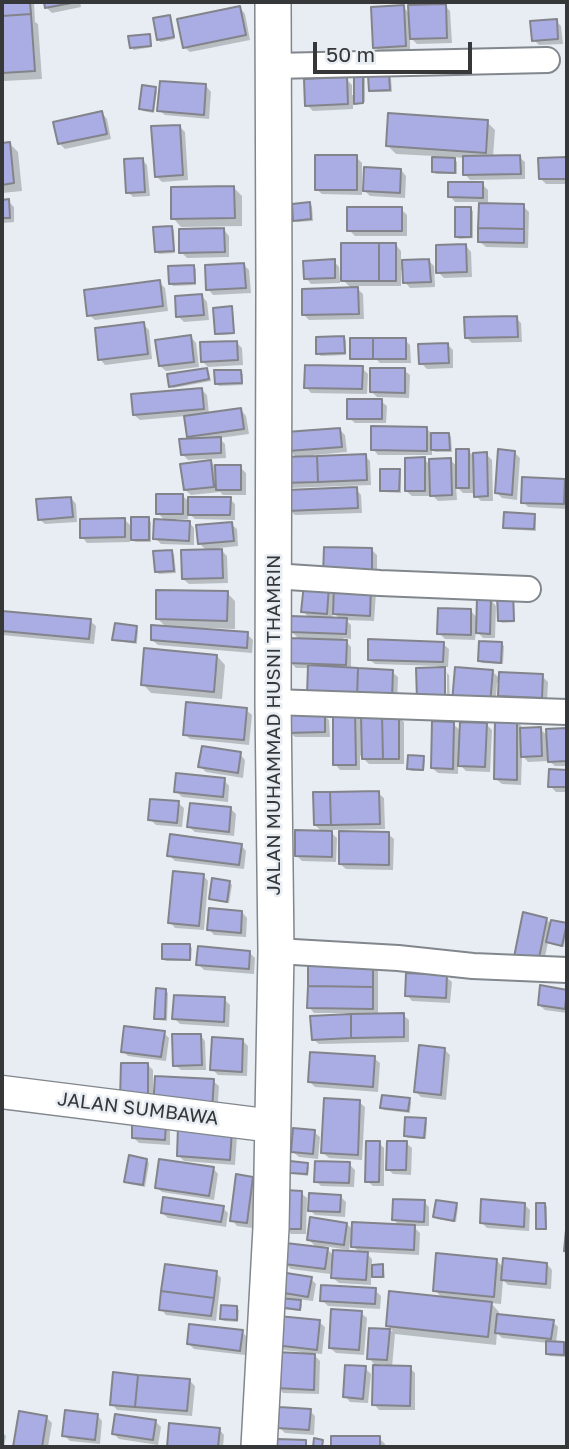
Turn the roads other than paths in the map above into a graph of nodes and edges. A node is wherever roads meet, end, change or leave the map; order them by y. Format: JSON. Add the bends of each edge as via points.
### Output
{"nodes":[{"id":1,"x":273,"y":2,"type":"edge"},
{"id":2,"x":547,"y":60,"type":"dead end"},
{"id":3,"x":273,"y":66,"type":"junction"},
{"id":4,"x":273,"y":576,"type":"junction"},
{"id":5,"x":528,"y":589,"type":"dead end"},
{"id":6,"x":273,"y":702,"type":"junction"},
{"id":7,"x":567,"y":712,"type":"edge"},
{"id":8,"x":276,"y":951,"type":"junction"},
{"id":9,"x":567,"y":970,"type":"edge"},
{"id":10,"x":2,"y":1092,"type":"edge"},
{"id":11,"x":273,"y":1126,"type":"junction"},
{"id":12,"x":258,"y":1447,"type":"edge"}],
"edges":[{"from":1,"to":3,"type":"main road","name":"JALAN MUHAMMAD HUSNI THAMRIN"},
{"from":2,"to":3,"type":"street"},
{"from":3,"to":4,"type":"main road","name":"JALAN MUHAMMAD HUSNI THAMRIN"},
{"from":4,"to":5,"type":"street"},
{"from":4,"to":6,"type":"main road","name":"JALAN MUHAMMAD HUSNI THAMRIN"},
{"from":6,"to":7,"type":"street"},
{"from":6,"to":8,"type":"main road","name":"JALAN MUHAMMAD HUSNI THAMRIN"},
{"from":8,"to":9,"type":"street"},
{"from":8,"to":11,"type":"main road","name":"JALAN MUHAMMAD HUSNI THAMRIN"},
{"from":10,"to":11,"type":"street","name":"JALAN SUMBAWA"},
{"from":11,"to":12,"type":"main road","name":"JALAN MUHAMMAD HUSNI THAMRIN"}]}
